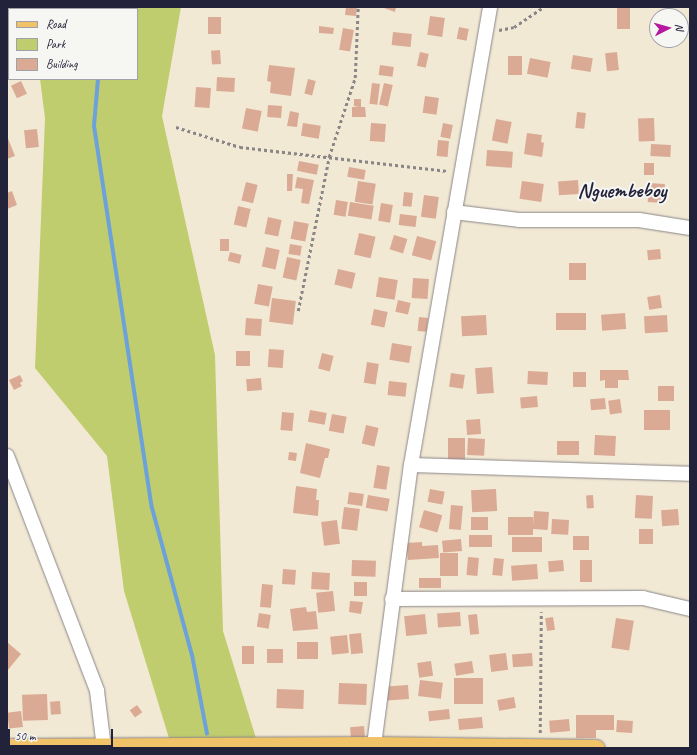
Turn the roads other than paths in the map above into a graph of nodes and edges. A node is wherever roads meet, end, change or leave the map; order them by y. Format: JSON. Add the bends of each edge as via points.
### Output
{"nodes":[{"id":1,"x":490,"y":7,"type":"edge"},
{"id":2,"x":454,"y":212,"type":"junction"},
{"id":3,"x":690,"y":228,"type":"edge"},
{"id":4,"x":7,"y":456,"type":"edge"},
{"id":5,"x":411,"y":465,"type":"junction"},
{"id":6,"x":690,"y":474,"type":"edge"},
{"id":7,"x":392,"y":599,"type":"junction"},
{"id":8,"x":690,"y":609,"type":"edge"},
{"id":9,"x":374,"y":745,"type":"junction"},
{"id":10,"x":7,"y":747,"type":"edge"},
{"id":11,"x":104,"y":747,"type":"edge"},
{"id":12,"x":541,"y":748,"type":"edge"},
{"id":13,"x":596,"y":748,"type":"edge"}],
"edges":[{"from":1,"to":2,"type":"street"},
{"from":2,"to":3,"type":"street","via":[[519,220],[639,220]]},
{"from":2,"to":5,"type":"street"},
{"from":4,"to":11,"type":"street","via":[[97,691]]},
{"from":5,"to":6,"type":"street"},
{"from":5,"to":7,"type":"street"},
{"from":7,"to":8,"type":"street","via":[[643,598]]},
{"from":7,"to":9,"type":"street"},
{"from":9,"to":11,"type":"main road"},
{"from":9,"to":12,"type":"main road"},
{"from":10,"to":11,"type":"main road"},
{"from":12,"to":13,"type":"main road"}]}
